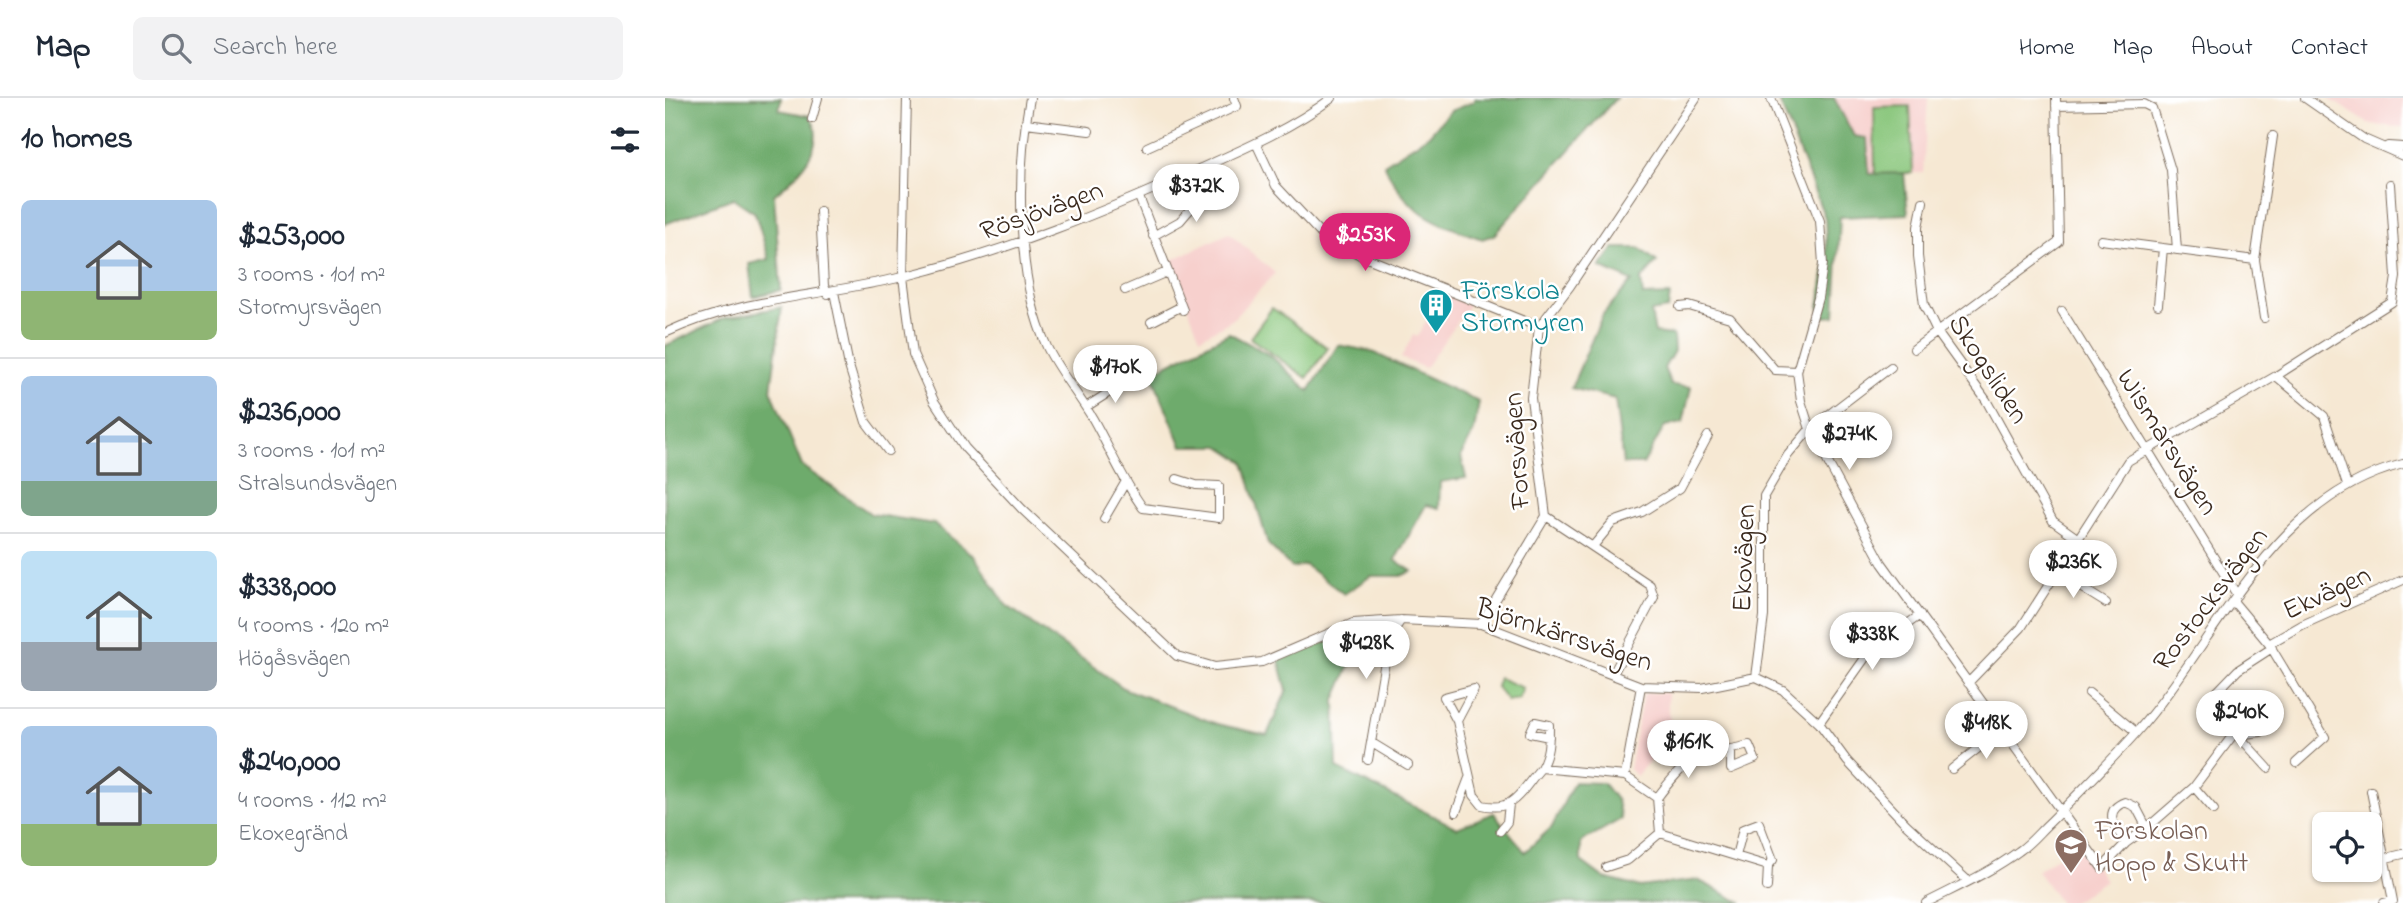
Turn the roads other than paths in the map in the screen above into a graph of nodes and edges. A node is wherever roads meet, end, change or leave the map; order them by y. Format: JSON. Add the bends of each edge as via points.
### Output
{"nodes":[{"id":1,"x":818,"y":98,"type":"edge"},
{"id":2,"x":907,"y":98,"type":"edge"},
{"id":3,"x":1030,"y":98,"type":"edge"},
{"id":4,"x":1234,"y":98,"type":"edge"},
{"id":5,"x":1332,"y":98,"type":"edge"},
{"id":6,"x":1696,"y":98,"type":"edge"},
{"id":7,"x":1771,"y":98,"type":"edge"},
{"id":8,"x":2305,"y":98,"type":"edge"},
{"id":9,"x":2056,"y":102,"type":"edge"},
{"id":10,"x":812,"y":119,"type":"dead end"},
{"id":11,"x":1026,"y":123,"type":"junction"},
{"id":12,"x":1089,"y":131,"type":"dead end"},
{"id":13,"x":2273,"y":136,"type":"dead end"},
{"id":14,"x":1256,"y":143,"type":"junction"},
{"id":15,"x":2382,"y":145,"type":"junction"},
{"id":16,"x":1147,"y":147,"type":"dead end"},
{"id":17,"x":2403,"y":147,"type":"edge"},
{"id":18,"x":2403,"y":156,"type":"edge"},
{"id":19,"x":2390,"y":184,"type":"dead end"},
{"id":20,"x":1195,"y":194,"type":"dead end"},
{"id":21,"x":1139,"y":197,"type":"junction"},
{"id":22,"x":1923,"y":202,"type":"dead end"},
{"id":23,"x":820,"y":211,"type":"dead end"},
{"id":24,"x":1153,"y":236,"type":"junction"},
{"id":25,"x":2101,"y":240,"type":"dead end"},
{"id":26,"x":1022,"y":242,"type":"junction"},
{"id":27,"x":2162,"y":248,"type":"junction"},
{"id":28,"x":2177,"y":250,"type":"junction"},
{"id":29,"x":2255,"y":260,"type":"junction"},
{"id":30,"x":1167,"y":272,"type":"junction"},
{"id":31,"x":903,"y":277,"type":"junction"},
{"id":32,"x":1125,"y":290,"type":"dead end"},
{"id":33,"x":831,"y":293,"type":"junction"},
{"id":34,"x":2158,"y":305,"type":"dead end"},
{"id":35,"x":1680,"y":307,"type":"dead end"},
{"id":36,"x":2062,"y":311,"type":"dead end"},
{"id":37,"x":2264,"y":318,"type":"dead end"},
{"id":38,"x":1151,"y":322,"type":"dead end"},
{"id":39,"x":1539,"y":327,"type":"junction"},
{"id":40,"x":1937,"y":332,"type":"junction"},
{"id":41,"x":665,"y":333,"type":"edge"},
{"id":42,"x":1914,"y":349,"type":"dead end"},
{"id":43,"x":1891,"y":367,"type":"dead end"},
{"id":44,"x":1797,"y":372,"type":"junction"},
{"id":45,"x":2276,"y":376,"type":"junction"},
{"id":46,"x":1130,"y":379,"type":"dead end"},
{"id":47,"x":1086,"y":407,"type":"junction"},
{"id":48,"x":1810,"y":429,"type":"junction"},
{"id":49,"x":1708,"y":436,"type":"dead end"},
{"id":50,"x":2148,"y":449,"type":"junction"},
{"id":51,"x":888,"y":451,"type":"dead end"},
{"id":52,"x":2403,"y":464,"type":"edge"},
{"id":53,"x":1177,"y":479,"type":"dead end"},
{"id":54,"x":1125,"y":483,"type":"junction"},
{"id":55,"x":2347,"y":485,"type":"junction"},
{"id":56,"x":1546,"y":516,"type":"junction"},
{"id":57,"x":1104,"y":519,"type":"dead end"},
{"id":58,"x":2077,"y":538,"type":"junction"},
{"id":59,"x":1594,"y":545,"type":"junction"},
{"id":60,"x":2056,"y":572,"type":"junction"},
{"id":61,"x":2403,"y":580,"type":"edge"},
{"id":62,"x":2235,"y":598,"type":"junction"},
{"id":63,"x":2106,"y":603,"type":"dead end"},
{"id":64,"x":1920,"y":615,"type":"junction"},
{"id":65,"x":1401,"y":620,"type":"junction"},
{"id":66,"x":1482,"y":624,"type":"junction"},
{"id":67,"x":2271,"y":646,"type":"junction"},
{"id":68,"x":1613,"y":674,"type":"junction"},
{"id":69,"x":1756,"y":677,"type":"junction"},
{"id":70,"x":1968,"y":683,"type":"junction"},
{"id":71,"x":1641,"y":686,"type":"junction"},
{"id":72,"x":2089,"y":693,"type":"dead end"},
{"id":73,"x":1457,"y":721,"type":"dead end"},
{"id":74,"x":1819,"y":723,"type":"junction"},
{"id":75,"x":2001,"y":730,"type":"junction"},
{"id":76,"x":2136,"y":732,"type":"junction"},
{"id":77,"x":2261,"y":732,"type":"dead end"},
{"id":78,"x":2235,"y":735,"type":"junction"},
{"id":79,"x":1549,"y":737,"type":"dead end"},
{"id":80,"x":1372,"y":743,"type":"junction"},
{"id":81,"x":1731,"y":749,"type":"dead end"},
{"id":82,"x":1368,"y":760,"type":"dead end"},
{"id":83,"x":2296,"y":763,"type":"dead end"},
{"id":84,"x":1408,"y":765,"type":"dead end"},
{"id":85,"x":1541,"y":768,"type":"junction"},
{"id":86,"x":2268,"y":768,"type":"dead end"},
{"id":87,"x":1952,"y":769,"type":"dead end"},
{"id":88,"x":1625,"y":776,"type":"junction"},
{"id":89,"x":1469,"y":778,"type":"junction"},
{"id":90,"x":2194,"y":787,"type":"junction"},
{"id":91,"x":2371,"y":791,"type":"dead end"},
{"id":92,"x":1657,"y":798,"type":"junction"},
{"id":93,"x":1509,"y":804,"type":"junction"},
{"id":94,"x":2214,"y":810,"type":"dead end"},
{"id":95,"x":1456,"y":812,"type":"dead end"},
{"id":96,"x":2060,"y":812,"type":"junction"},
{"id":97,"x":2147,"y":828,"type":"junction"},
{"id":98,"x":1500,"y":831,"type":"dead end"},
{"id":99,"x":1660,"y":833,"type":"junction"},
{"id":100,"x":2126,"y":843,"type":"junction"},
{"id":101,"x":2403,"y":854,"type":"edge"},
{"id":102,"x":1736,"y":856,"type":"junction"},
{"id":103,"x":2385,"y":858,"type":"junction"},
{"id":104,"x":2382,"y":859,"type":"edge"},
{"id":105,"x":1768,"y":866,"type":"junction"},
{"id":106,"x":1606,"y":867,"type":"dead end"},
{"id":107,"x":1968,"y":881,"type":"junction"},
{"id":108,"x":1767,"y":887,"type":"dead end"},
{"id":109,"x":2393,"y":901,"type":"edge"},
{"id":110,"x":1926,"y":903,"type":"edge"}],
"edges":[{"from":1,"to":10,"type":"street"},
{"from":2,"to":31,"type":"street","name":"Björnkärrsvägen"},
{"from":3,"to":11,"type":"street"},
{"from":4,"to":16,"type":"street","via":[[1237,106]]},
{"from":5,"to":14,"type":"street","name":"Rösjövägen"},
{"from":6,"to":39,"type":"street"},
{"from":7,"to":44,"type":"street","via":[[1823,239],[1818,298]]},
{"from":8,"to":15,"type":"street","via":[[2364,139]]},
{"from":9,"to":28,"type":"street","via":[[2152,108],[2171,170]]},
{"from":9,"to":40,"type":"street","via":[[2059,242]]},
{"from":11,"to":12,"type":"street"},
{"from":11,"to":26,"type":"street"},
{"from":13,"to":29,"type":"street"},
{"from":14,"to":21,"type":"street","name":"Rösjövägen"},
{"from":14,"to":39,"type":"street","via":[[1276,186],[1321,234],[1407,275]]},
{"from":15,"to":17,"type":"street"},
{"from":15,"to":18,"type":"street"},
{"from":19,"to":45,"type":"street","via":[[2396,277],[2392,302]]},
{"from":20,"to":24,"type":"street","via":[[1198,201],[1180,220]]},
{"from":21,"to":24,"type":"street"},
{"from":21,"to":26,"type":"street","name":"Rösjövägen"},
{"from":22,"to":40,"type":"street","name":"Skogsliden","via":[[1917,227],[1918,278]]},
{"from":23,"to":33,"type":"street","via":[[824,286]]},
{"from":24,"to":30,"type":"street"},
{"from":25,"to":27,"type":"street"},
{"from":26,"to":31,"type":"street","name":"Rösjövägen"},
{"from":26,"to":47,"type":"street","via":[[1047,347]]},
{"from":27,"to":28,"type":"street"},
{"from":27,"to":34,"type":"street"},
{"from":28,"to":29,"type":"street"},
{"from":29,"to":37,"type":"street"},
{"from":30,"to":32,"type":"street"},
{"from":30,"to":38,"type":"street","via":[[1182,308]]},
{"from":31,"to":33,"type":"street","name":"Rösjövägen"},
{"from":31,"to":65,"type":"street","name":"Björnkärrsvägen","via":[[913,354],[934,401],[965,448],[1022,509],[1177,656],[1215,667],[1262,662],[1353,623]]},
{"from":33,"to":41,"type":"street","name":"Rösjövägen","via":[[699,317]]},
{"from":33,"to":51,"type":"street","via":[[866,422]]},
{"from":35,"to":44,"type":"street","via":[[1730,318],[1775,370]]},
{"from":36,"to":50,"type":"street","name":"Wismarsvägen"},
{"from":39,"to":56,"type":"street","name":"Forsvägen","via":[[1531,398]]},
{"from":40,"to":42,"type":"street"},
{"from":40,"to":58,"type":"street","name":"Skogsliden","via":[[1986,400],[2053,521]]},
{"from":43,"to":48,"type":"street","name":"Ekovägen"},
{"from":44,"to":48,"type":"street"},
{"from":45,"to":50,"type":"street"},
{"from":45,"to":55,"type":"street","via":[[2324,416]]},
{"from":46,"to":47,"type":"street"},
{"from":47,"to":54,"type":"street"},
{"from":48,"to":64,"type":"street","via":[[1882,563]]},
{"from":48,"to":69,"type":"street","name":"Ekovägen","via":[[1764,496],[1764,616]]},
{"from":49,"to":59,"type":"street","via":[[1680,488],[1642,512],[1613,522]]},
{"from":50,"to":58,"type":"street","via":[[2128,461]]},
{"from":50,"to":62,"type":"street","name":"Wismarsvägen"},
{"from":52,"to":55,"type":"street","name":"Rostocksvägen"},
{"from":53,"to":54,"type":"street","via":[[1219,486],[1219,518],[1143,508]]},
{"from":54,"to":57,"type":"street"},
{"from":55,"to":62,"type":"street","name":"Rostocksvägen","via":[[2289,530]]},
{"from":56,"to":59,"type":"street"},
{"from":56,"to":66,"type":"street","name":"Forsvägen"},
{"from":58,"to":60,"type":"street"},
{"from":59,"to":68,"type":"street","via":[[1650,586],[1654,597]]},
{"from":60,"to":63,"type":"street"},
{"from":60,"to":70,"type":"street","via":[[2021,628]]},
{"from":61,"to":67,"type":"street","name":"Ekvägen","via":[[2302,625]]},
{"from":62,"to":67,"type":"street","name":"Wismarsvägen"},
{"from":62,"to":76,"type":"street","name":"Rostocksvägen"},
{"from":64,"to":70,"type":"street"},
{"from":64,"to":74,"type":"street","via":[[1870,651]]},
{"from":65,"to":66,"type":"street","name":"Björnkärrsvägen"},
{"from":65,"to":80,"type":"street","via":[[1393,628],[1384,660]]},
{"from":66,"to":68,"type":"street","name":"Björnkärrsvägen"},
{"from":67,"to":78,"type":"street","name":"Ekvägen","via":[[2211,698]]},
{"from":67,"to":83,"type":"street","name":"Wismarsvägen","via":[[2325,737]]},
{"from":68,"to":71,"type":"street","name":"Björnkärrsvägen"},
{"from":69,"to":71,"type":"street","name":"Björnkärrsvägen","via":[[1702,688]]},
{"from":69,"to":74,"type":"street","via":[[1783,690]]},
{"from":70,"to":75,"type":"street"},
{"from":71,"to":88,"type":"street"},
{"from":72,"to":76,"type":"street"},
{"from":73,"to":89,"type":"street"},
{"from":74,"to":107,"type":"street","via":[[1890,807]]},
{"from":75,"to":87,"type":"street"},
{"from":75,"to":96,"type":"street"},
{"from":76,"to":96,"type":"street","name":"Rostocksvägen"},
{"from":77,"to":78,"type":"street"},
{"from":78,"to":86,"type":"street"},
{"from":78,"to":90,"type":"street"},
{"from":79,"to":85,"type":"street","via":[[1549,752]]},
{"from":80,"to":82,"type":"street"},
{"from":80,"to":84,"type":"street"},
{"from":81,"to":92,"type":"street","via":[[1701,754],[1681,766]]},
{"from":85,"to":88,"type":"street"},
{"from":85,"to":93,"type":"street"},
{"from":88,"to":92,"type":"street"},
{"from":89,"to":93,"type":"street","via":[[1482,805],[1499,809]]},
{"from":89,"to":95,"type":"street"},
{"from":90,"to":94,"type":"street"},
{"from":90,"to":97,"type":"street"},
{"from":91,"to":103,"type":"street"},
{"from":92,"to":99,"type":"street"},
{"from":93,"to":98,"type":"street"},
{"from":96,"to":100,"type":"street","via":[[2102,868]]},
{"from":96,"to":107,"type":"street","name":"Rostocksvägen","via":[[2020,851]]},
{"from":97,"to":100,"type":"street"},
{"from":97,"to":100,"type":"street","via":[[2133,804],[2119,805],[2111,824]]},
{"from":99,"to":102,"type":"street"},
{"from":99,"to":106,"type":"street","via":[[1628,860]]},
{"from":101,"to":103,"type":"street"},
{"from":102,"to":105,"type":"street"},
{"from":102,"to":105,"type":"street","via":[[1743,830],[1759,823],[1773,860]]},
{"from":103,"to":104,"type":"street"},
{"from":103,"to":109,"type":"street"},
{"from":105,"to":108,"type":"street"},
{"from":107,"to":110,"type":"street","name":"Rostocksvägen"}]}
